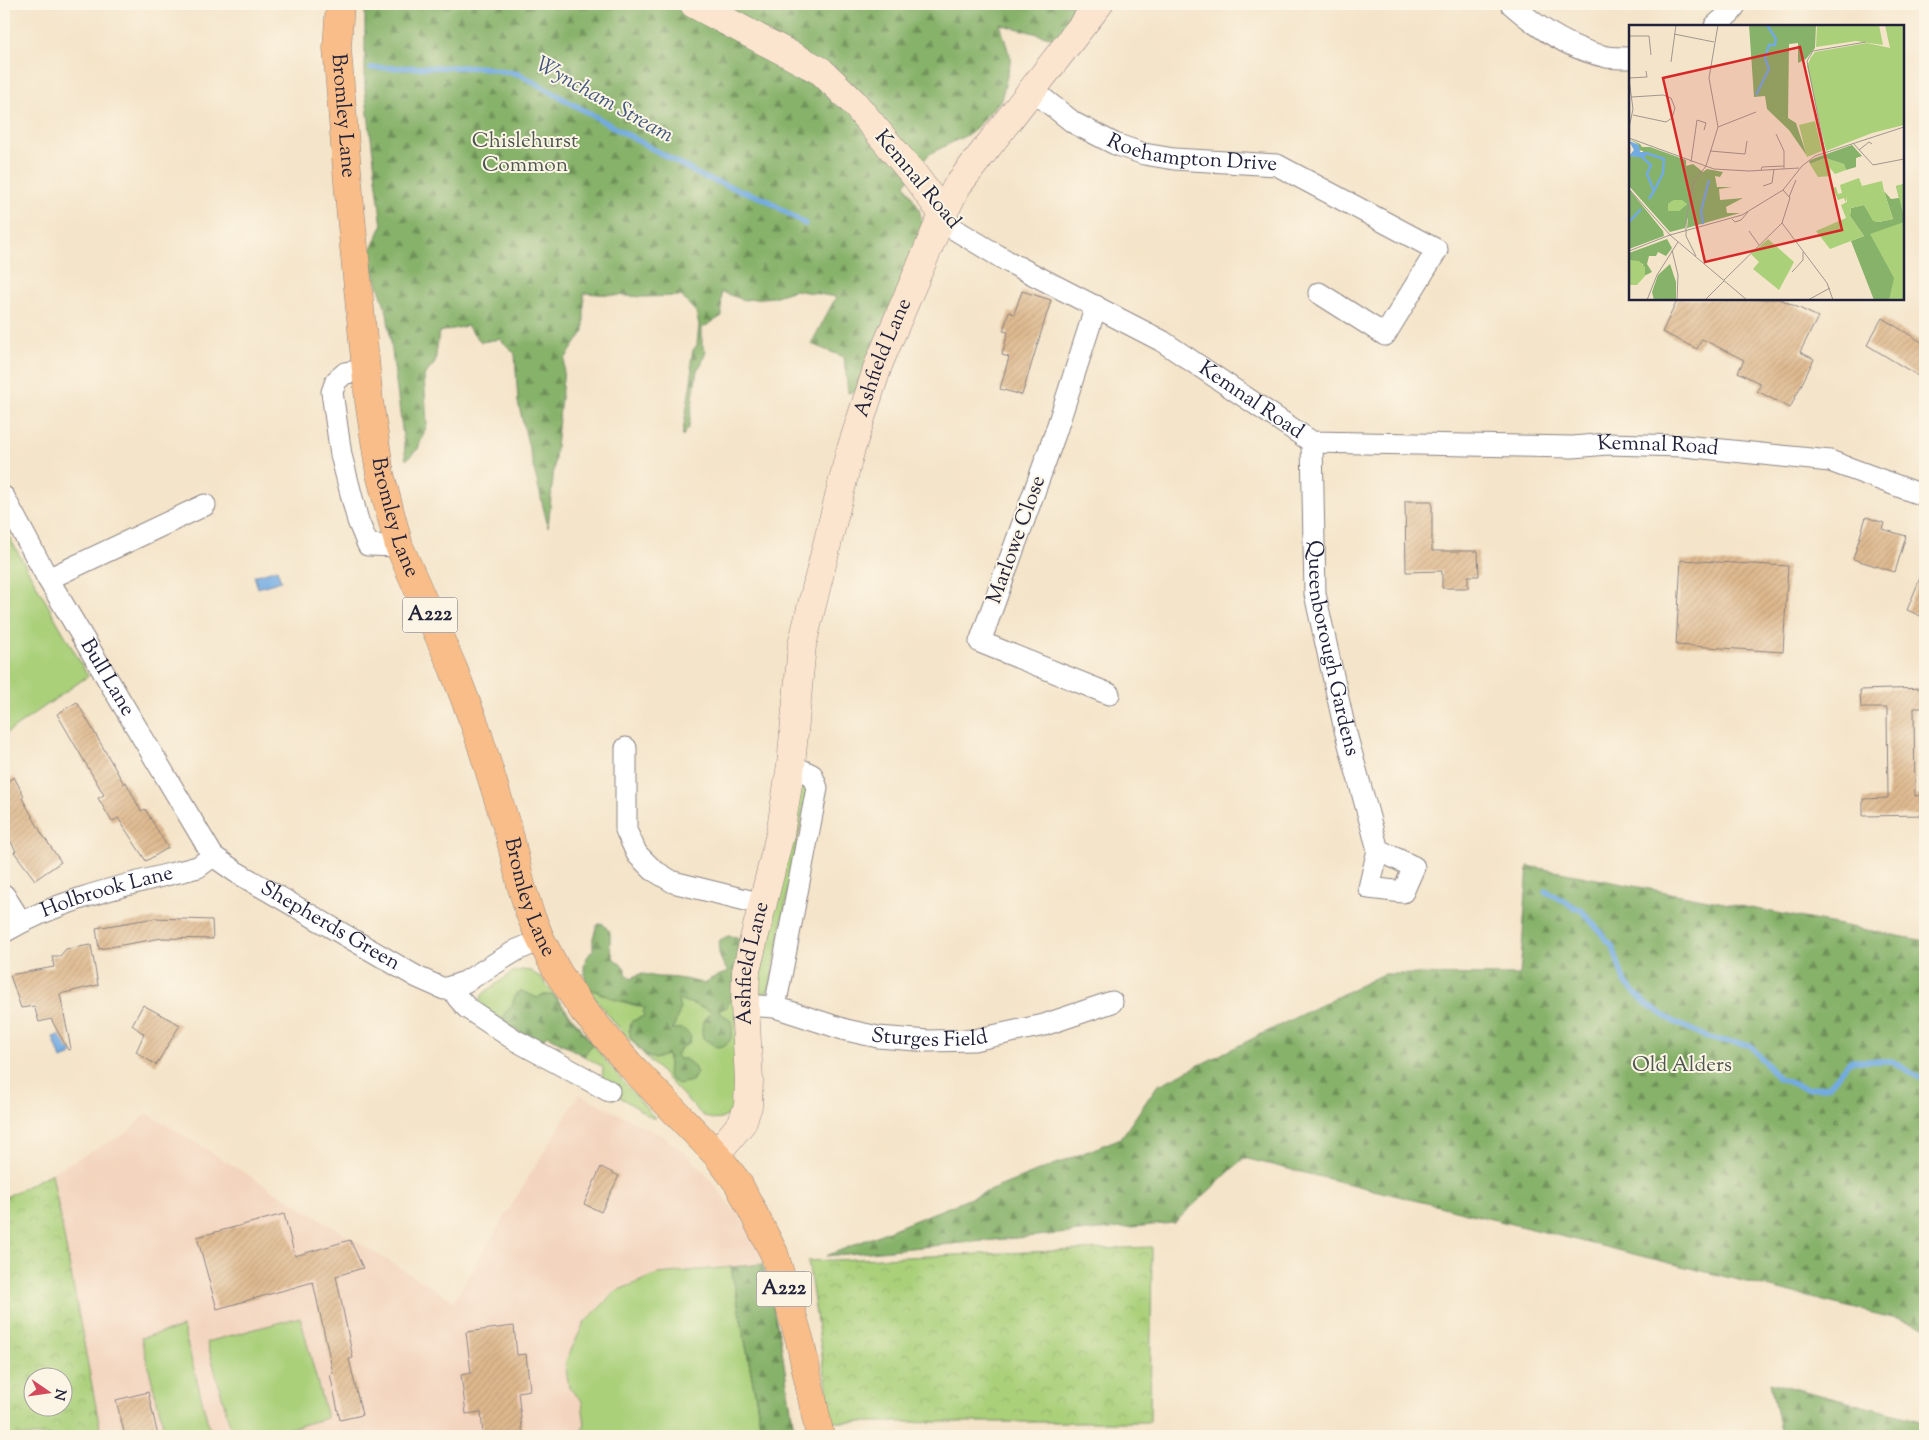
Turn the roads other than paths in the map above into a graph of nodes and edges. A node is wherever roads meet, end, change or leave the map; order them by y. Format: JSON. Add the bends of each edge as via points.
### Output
{"nodes":[{"id":1,"x":340,"y":4,"type":"edge"},
{"id":2,"x":694,"y":4,"type":"edge"},
{"id":3,"x":1099,"y":4,"type":"edge"},
{"id":4,"x":1510,"y":4,"type":"edge"},
{"id":5,"x":1736,"y":4,"type":"edge"},
{"id":6,"x":1717,"y":25,"type":"edge"},
{"id":7,"x":1629,"y":58,"type":"edge"},
{"id":8,"x":1031,"y":89,"type":"junction"},
{"id":9,"x":943,"y":214,"type":"junction"},
{"id":10,"x":1319,"y":293,"type":"dead end"},
{"id":11,"x":1096,"y":306,"type":"junction"},
{"id":12,"x":366,"y":370,"type":"junction"},
{"id":13,"x":1312,"y":442,"type":"junction"},
{"id":14,"x":4,"y":496,"type":"edge"},
{"id":15,"x":1925,"y":496,"type":"edge"},
{"id":16,"x":204,"y":505,"type":"dead end"},
{"id":17,"x":399,"y":546,"type":"junction"},
{"id":18,"x":48,"y":579,"type":"junction"},
{"id":19,"x":1109,"y":694,"type":"dead end"},
{"id":20,"x":626,"y":748,"type":"dead end"},
{"id":21,"x":790,"y":765,"type":"junction"},
{"id":22,"x":1378,"y":850,"type":"dead end"},
{"id":23,"x":213,"y":856,"type":"junction"},
{"id":24,"x":4,"y":895,"type":"edge"},
{"id":25,"x":762,"y":904,"type":"junction"},
{"id":26,"x":12,"y":927,"type":"edge"},
{"id":27,"x":541,"y":940,"type":"junction"},
{"id":28,"x":452,"y":988,"type":"junction"},
{"id":29,"x":1112,"y":1002,"type":"dead end"},
{"id":30,"x":745,"y":1005,"type":"junction"},
{"id":31,"x":775,"y":1007,"type":"junction"},
{"id":32,"x":609,"y":1091,"type":"dead end"},
{"id":33,"x":716,"y":1154,"type":"junction"},
{"id":34,"x":820,"y":1436,"type":"edge"}],
"edges":[{"from":1,"to":12,"type":"main road","name":"Bromley Lane","number":"A222","via":[[337,48]]},
{"from":2,"to":9,"type":"street","name":"Kemnal Road","via":[[821,71],[853,102]]},
{"from":3,"to":8,"type":"street","name":"Ashfield Lane"},
{"from":4,"to":7,"type":"street","via":[[1536,26],[1574,46],[1608,57]]},
{"from":5,"to":6,"type":"street"},
{"from":8,"to":9,"type":"street","name":"Ashfield Lane","via":[[957,186]]},
{"from":8,"to":10,"type":"street","name":"Roehampton Drive","via":[[1074,123],[1115,144],[1144,154],[1174,159],[1277,165],[1437,250],[1385,334]]},
{"from":9,"to":11,"type":"street","name":"Kemnal Road","via":[[954,229],[1007,261]]},
{"from":9,"to":21,"type":"street","name":"Ashfield Lane","via":[[879,363],[850,452],[802,645]]},
{"from":11,"to":13,"type":"street","name":"Kemnal Road","via":[[1162,341]]},
{"from":11,"to":19,"type":"street","name":"Marlowe Close","via":[[1055,434],[980,642]]},
{"from":12,"to":17,"type":"main road","name":"Bromley Lane","number":"A222","via":[[380,474]]},
{"from":12,"to":17,"type":"street","via":[[345,373],[336,380],[332,392],[341,454],[358,521],[368,545]]},
{"from":13,"to":15,"type":"street","name":"Kemnal Road","via":[[1684,446],[1830,461]]},
{"from":13,"to":22,"type":"street","name":"Queenborough Gardens","via":[[1315,594]]},
{"from":14,"to":18,"type":"street","name":"Bull Lane"},
{"from":16,"to":18,"type":"street"},
{"from":17,"to":27,"type":"main road","name":"Bromley Lane","number":"A222","via":[[476,728],[510,837],[524,895]]},
{"from":18,"to":23,"type":"street","name":"Bull Lane"},
{"from":20,"to":25,"type":"street","via":[[626,830],[637,854],[652,870],[673,882]]},
{"from":21,"to":25,"type":"street","name":"Ashfield Lane","via":[[780,834]]},
{"from":21,"to":31,"type":"street","name":"Ashfield Lane","via":[[812,775],[817,788]]},
{"from":23,"to":26,"type":"street","name":"Holbrook Lane","via":[[198,867],[77,899]]},
{"from":23,"to":28,"type":"street","name":"Shepherds Green","via":[[435,987]]},
{"from":24,"to":26,"type":"street"},
{"from":25,"to":30,"type":"street","name":"Ashfield Lane","via":[[746,971]]},
{"from":27,"to":28,"type":"street","via":[[517,950]]},
{"from":27,"to":33,"type":"main road","name":"Bromley Lane","number":"A222","via":[[557,972],[583,1010],[629,1064]]},
{"from":28,"to":32,"type":"street","via":[[466,1008],[515,1040]]},
{"from":29,"to":31,"type":"street","name":"Sturges Field","via":[[1044,1025],[974,1040],[929,1041],[878,1037],[846,1030]]},
{"from":30,"to":31,"type":"street","name":"Sturges Field"},
{"from":30,"to":33,"type":"street","name":"Ashfield Lane","via":[[748,1106],[742,1123]]},
{"from":33,"to":34,"type":"main road","number":"A222","via":[[738,1184],[774,1253],[800,1341]]}]}
